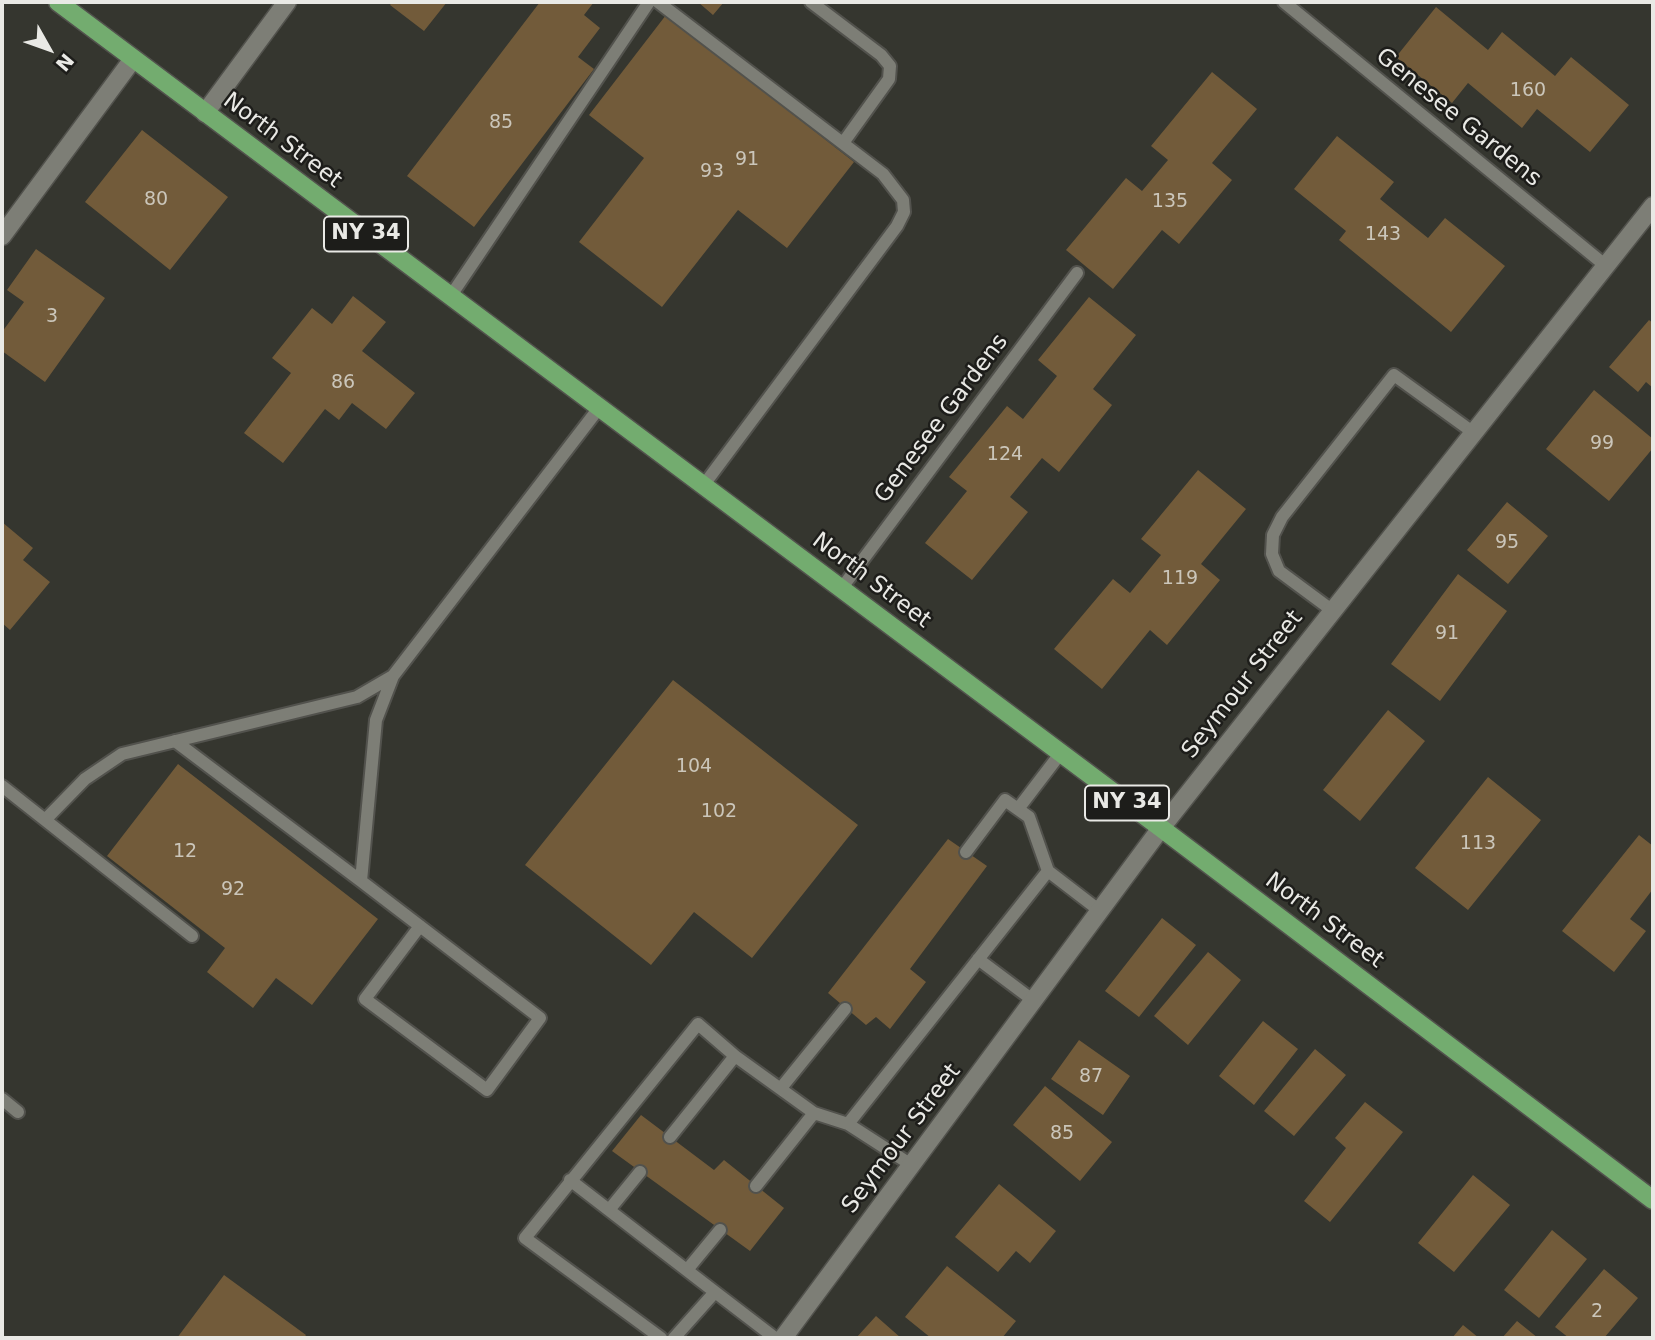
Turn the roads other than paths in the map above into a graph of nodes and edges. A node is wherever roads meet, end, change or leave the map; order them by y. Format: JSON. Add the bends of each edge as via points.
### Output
{"nodes":[{"id":1,"x":58,"y":2,"type":"edge"},
{"id":2,"x":287,"y":2,"type":"edge"},
{"id":3,"x":649,"y":2,"type":"edge"},
{"id":4,"x":658,"y":2,"type":"edge"},
{"id":5,"x":811,"y":2,"type":"edge"},
{"id":6,"x":1284,"y":2,"type":"edge"},
{"id":7,"x":133,"y":59,"type":"junction"},
{"id":8,"x":205,"y":113,"type":"junction"},
{"id":9,"x":843,"y":143,"type":"junction"},
{"id":10,"x":1653,"y":206,"type":"edge"},
{"id":11,"x":2,"y":236,"type":"edge"},
{"id":12,"x":1606,"y":266,"type":"junction"},
{"id":13,"x":1077,"y":273,"type":"dead end"},
{"id":14,"x":450,"y":297,"type":"junction"},
{"id":15,"x":599,"y":408,"type":"junction"},
{"id":16,"x":1474,"y":433,"type":"junction"},
{"id":17,"x":703,"y":486,"type":"junction"},
{"id":18,"x":841,"y":589,"type":"junction"},
{"id":19,"x":1333,"y":611,"type":"junction"},
{"id":20,"x":393,"y":676,"type":"junction"},
{"id":21,"x":175,"y":741,"type":"junction"},
{"id":22,"x":1060,"y":754,"type":"junction"},
{"id":23,"x":2,"y":786,"type":"edge"},
{"id":24,"x":1018,"y":809,"type":"junction"},
{"id":25,"x":45,"y":820,"type":"junction"},
{"id":26,"x":1161,"y":828,"type":"junction"},
{"id":27,"x":966,"y":852,"type":"dead end"},
{"id":28,"x":1048,"y":871,"type":"junction"},
{"id":29,"x":361,"y":881,"type":"junction"},
{"id":30,"x":1100,"y":911,"type":"junction"},
{"id":31,"x":419,"y":926,"type":"junction"},
{"id":32,"x":191,"y":936,"type":"dead end"},
{"id":33,"x":978,"y":959,"type":"junction"},
{"id":34,"x":1034,"y":1001,"type":"junction"},
{"id":35,"x":845,"y":1009,"type":"dead end"},
{"id":36,"x":735,"y":1056,"type":"junction"},
{"id":37,"x":781,"y":1088,"type":"junction"},
{"id":38,"x":2,"y":1099,"type":"edge"},
{"id":39,"x":18,"y":1112,"type":"dead end"},
{"id":40,"x":814,"y":1113,"type":"junction"},
{"id":41,"x":848,"y":1124,"type":"junction"},
{"id":42,"x":670,"y":1136,"type":"dead end"},
{"id":43,"x":913,"y":1167,"type":"junction"},
{"id":44,"x":640,"y":1172,"type":"dead end"},
{"id":45,"x":570,"y":1180,"type":"junction"},
{"id":46,"x":756,"y":1186,"type":"dead end"},
{"id":47,"x":1653,"y":1200,"type":"edge"},
{"id":48,"x":609,"y":1210,"type":"junction"},
{"id":49,"x":720,"y":1230,"type":"dead end"},
{"id":50,"x":687,"y":1270,"type":"junction"},
{"id":51,"x":715,"y":1292,"type":"junction"},
{"id":52,"x":661,"y":1338,"type":"edge"},
{"id":53,"x":674,"y":1338,"type":"edge"},
{"id":54,"x":775,"y":1338,"type":"edge"},
{"id":55,"x":783,"y":1338,"type":"edge"}],
"edges":[{"from":1,"to":7,"type":"main road","name":"North Street","number":"NY 34"},
{"from":2,"to":8,"type":"street"},
{"from":3,"to":14,"type":"lane"},
{"from":4,"to":9,"type":"lane"},
{"from":5,"to":9,"type":"lane","via":[[890,66],[889,79]]},
{"from":6,"to":12,"type":"lane","name":"Genesee Gardens"},
{"from":7,"to":8,"type":"main road","name":"North Street","number":"NY 34"},
{"from":7,"to":11,"type":"street"},
{"from":8,"to":14,"type":"main road","name":"North Street","number":"NY 34"},
{"from":9,"to":17,"type":"lane","via":[[895,185],[904,212]]},
{"from":10,"to":12,"type":"street","name":"Seymour Street"},
{"from":12,"to":16,"type":"street","name":"Seymour Street"},
{"from":13,"to":18,"type":"lane","name":"Genesee Gardens"},
{"from":14,"to":15,"type":"main road","name":"North Street","number":"NY 34"},
{"from":15,"to":17,"type":"main road","name":"North Street","number":"NY 34"},
{"from":15,"to":20,"type":"lane"},
{"from":16,"to":19,"type":"street","name":"Seymour Street"},
{"from":16,"to":19,"type":"lane","via":[[1394,375],[1282,517],[1273,535],[1272,554],[1279,571]]},
{"from":17,"to":18,"type":"main road","name":"North Street","number":"NY 34"},
{"from":18,"to":22,"type":"main road","name":"North Street","number":"NY 34"},
{"from":19,"to":26,"type":"street","name":"Seymour Street"},
{"from":20,"to":21,"type":"lane","via":[[357,697]]},
{"from":20,"to":29,"type":"lane","via":[[376,720]]},
{"from":21,"to":25,"type":"lane","via":[[122,754],[85,779]]},
{"from":21,"to":29,"type":"lane"},
{"from":22,"to":24,"type":"lane"},
{"from":22,"to":26,"type":"main road","name":"North Street","number":"NY 34"},
{"from":23,"to":25,"type":"lane"},
{"from":24,"to":27,"type":"lane","via":[[1005,800]]},
{"from":24,"to":28,"type":"lane","via":[[1029,817]]},
{"from":25,"to":32,"type":"lane"},
{"from":26,"to":30,"type":"street","name":"Seymour Street"},
{"from":26,"to":47,"type":"main road","name":"North Street","number":"NY 34"},
{"from":28,"to":30,"type":"lane"},
{"from":28,"to":33,"type":"lane"},
{"from":29,"to":31,"type":"lane"},
{"from":30,"to":34,"type":"street","name":"Seymour Street"},
{"from":31,"to":31,"type":"lane","via":[[540,1018],[488,1090],[365,999]]},
{"from":33,"to":34,"type":"lane"},
{"from":33,"to":41,"type":"lane"},
{"from":34,"to":43,"type":"street","name":"Seymour Street"},
{"from":35,"to":37,"type":"lane"},
{"from":36,"to":37,"type":"lane"},
{"from":36,"to":42,"type":"lane"},
{"from":36,"to":45,"type":"lane","via":[[698,1024]]},
{"from":37,"to":40,"type":"lane"},
{"from":38,"to":39,"type":"lane"},
{"from":40,"to":41,"type":"lane"},
{"from":40,"to":46,"type":"lane"},
{"from":41,"to":43,"type":"lane"},
{"from":43,"to":55,"type":"street","name":"Seymour Street"},
{"from":44,"to":48,"type":"lane"},
{"from":45,"to":48,"type":"lane"},
{"from":45,"to":52,"type":"lane","via":[[526,1238]]},
{"from":48,"to":50,"type":"lane"},
{"from":49,"to":50,"type":"lane"},
{"from":50,"to":51,"type":"lane"},
{"from":51,"to":53,"type":"lane"},
{"from":51,"to":54,"type":"lane"}]}
